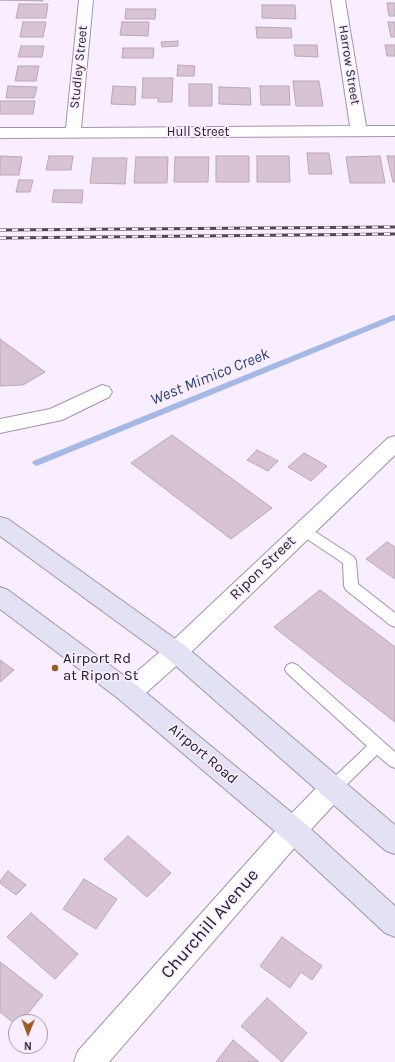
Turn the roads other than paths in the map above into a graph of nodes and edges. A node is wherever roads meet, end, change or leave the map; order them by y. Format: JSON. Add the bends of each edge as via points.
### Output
{"nodes":[{"id":1,"x":86,"y":0,"type":"edge"},
{"id":2,"x":338,"y":0,"type":"edge"},
{"id":3,"x":359,"y":131,"type":"junction"},
{"id":4,"x":395,"y":131,"type":"edge"},
{"id":5,"x":0,"y":133,"type":"edge"},
{"id":6,"x":73,"y":133,"type":"junction"},
{"id":7,"x":102,"y":392,"type":"dead end"},
{"id":8,"x":0,"y":426,"type":"edge"},
{"id":9,"x":395,"y":443,"type":"edge"},
{"id":10,"x":0,"y":525,"type":"edge"},
{"id":11,"x":303,"y":530,"type":"junction"},
{"id":12,"x":0,"y":596,"type":"edge"},
{"id":13,"x":395,"y":621,"type":"edge"},
{"id":14,"x":176,"y":652,"type":"junction"},
{"id":15,"x":292,"y":669,"type":"dead end"},
{"id":16,"x":129,"y":693,"type":"junction"},
{"id":17,"x":377,"y":746,"type":"junction"},
{"id":18,"x":395,"y":761,"type":"edge"},
{"id":19,"x":334,"y":788,"type":"junction"},
{"id":20,"x":293,"y":830,"type":"junction"},
{"id":21,"x":395,"y":842,"type":"edge"},
{"id":22,"x":395,"y":924,"type":"edge"},
{"id":23,"x":89,"y":1062,"type":"edge"}],
"edges":[{"from":1,"to":6,"type":"street","name":"Studley Street"},
{"from":2,"to":3,"type":"street","name":"Harrow Street"},
{"from":3,"to":4,"type":"street","name":"Hull Street"},
{"from":3,"to":6,"type":"street","name":"Hull Street"},
{"from":5,"to":6,"type":"street","name":"Hull Street"},
{"from":7,"to":8,"type":"street","via":[[55,415]]},
{"from":9,"to":11,"type":"street","name":"Ripon Street"},
{"from":10,"to":14,"type":"main road"},
{"from":11,"to":13,"type":"lane","via":[[349,561],[351,586]]},
{"from":11,"to":14,"type":"street","name":"Ripon Street"},
{"from":12,"to":16,"type":"main road","name":"Airport Road"},
{"from":14,"to":16,"type":"street","name":"Ripon Street"},
{"from":14,"to":19,"type":"main road"},
{"from":15,"to":17,"type":"lane"},
{"from":16,"to":20,"type":"main road","name":"Airport Road"},
{"from":17,"to":18,"type":"lane"},
{"from":17,"to":19,"type":"lane"},
{"from":19,"to":20,"type":"street","name":"Churchill Avenue"},
{"from":19,"to":21,"type":"main road"},
{"from":20,"to":22,"type":"main road","name":"Airport Road"},
{"from":20,"to":23,"type":"street","name":"Churchill Avenue"}]}
